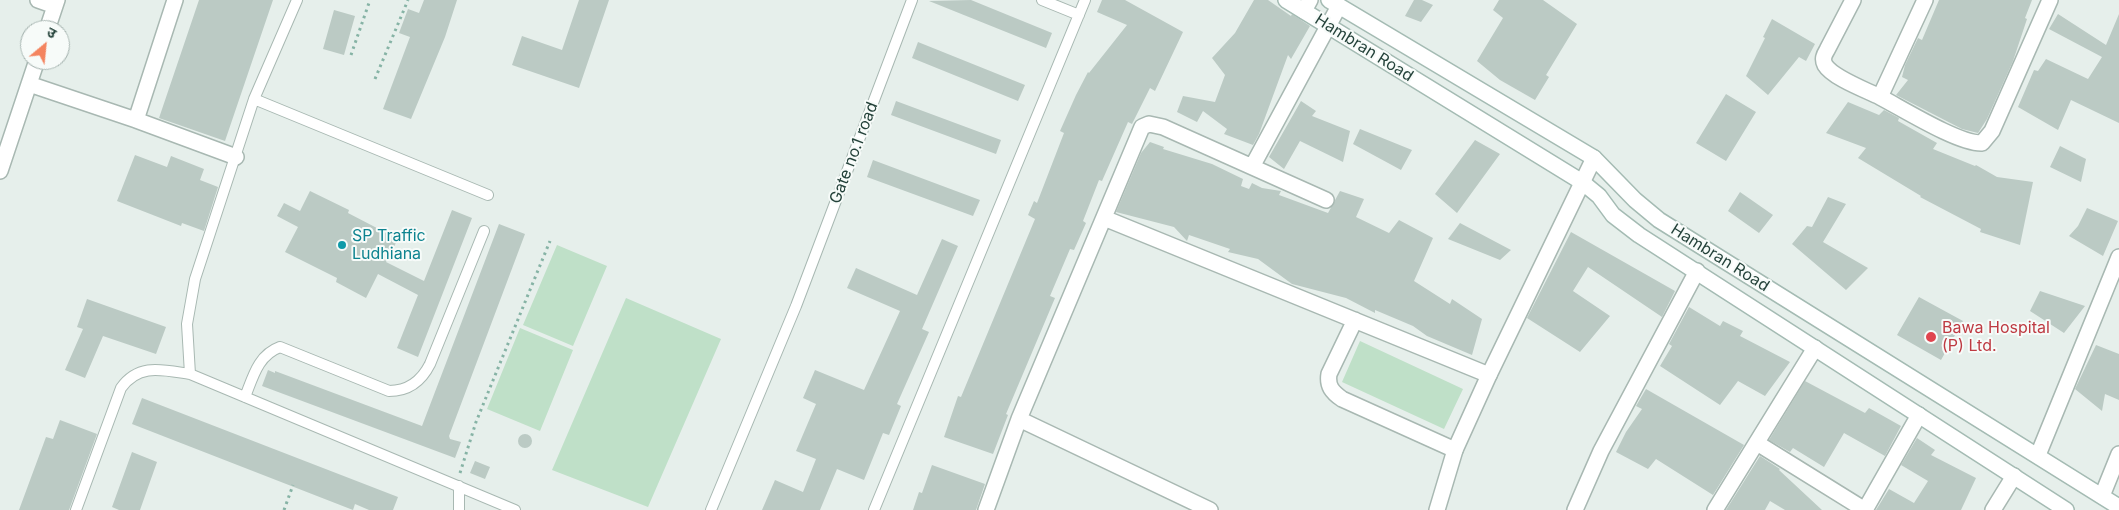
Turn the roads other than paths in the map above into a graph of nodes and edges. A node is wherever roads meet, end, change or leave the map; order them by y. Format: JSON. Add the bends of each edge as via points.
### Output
{"nodes":[{"id":1,"x":38,"y":0,"type":"edge"},
{"id":2,"x":175,"y":0,"type":"edge"},
{"id":3,"x":297,"y":0,"type":"edge"},
{"id":4,"x":912,"y":0,"type":"edge"},
{"id":5,"x":1042,"y":0,"type":"edge"},
{"id":6,"x":1085,"y":0,"type":"edge"},
{"id":7,"x":1286,"y":0,"type":"edge"},
{"id":8,"x":1853,"y":0,"type":"edge"},
{"id":9,"x":1925,"y":0,"type":"edge"},
{"id":10,"x":2050,"y":0,"type":"edge"},
{"id":11,"x":56,"y":3,"type":"edge"},
{"id":12,"x":1334,"y":3,"type":"edge"},
{"id":13,"x":1307,"y":5,"type":"edge"},
{"id":14,"x":1079,"y":15,"type":"junction"},
{"id":15,"x":50,"y":20,"type":"edge"},
{"id":16,"x":1328,"y":26,"type":"junction"},
{"id":17,"x":34,"y":70,"type":"edge"},
{"id":18,"x":29,"y":84,"type":"junction"},
{"id":19,"x":1880,"y":97,"type":"junction"},
{"id":20,"x":254,"y":99,"type":"junction"},
{"id":21,"x":136,"y":120,"type":"junction"},
{"id":22,"x":4,"y":151,"type":"edge"},
{"id":23,"x":236,"y":157,"type":"junction"},
{"id":24,"x":1594,"y":158,"type":"junction"},
{"id":25,"x":1253,"y":166,"type":"junction"},
{"id":26,"x":0,"y":171,"type":"edge"},
{"id":27,"x":1582,"y":182,"type":"junction"},
{"id":28,"x":488,"y":196,"type":"dead end"},
{"id":29,"x":1326,"y":200,"type":"dead end"},
{"id":30,"x":1104,"y":218,"type":"junction"},
{"id":31,"x":484,"y":231,"type":"dead end"},
{"id":32,"x":2119,"y":257,"type":"edge"},
{"id":33,"x":1698,"y":271,"type":"junction"},
{"id":34,"x":1354,"y":320,"type":"junction"},
{"id":35,"x":1815,"y":348,"type":"junction"},
{"id":36,"x":190,"y":374,"type":"junction"},
{"id":37,"x":1489,"y":374,"type":"junction"},
{"id":38,"x":245,"y":397,"type":"junction"},
{"id":39,"x":1919,"y":415,"type":"junction"},
{"id":40,"x":1019,"y":419,"type":"junction"},
{"id":41,"x":1757,"y":443,"type":"junction"},
{"id":42,"x":1456,"y":450,"type":"junction"},
{"id":43,"x":2119,"y":454,"type":"edge"},
{"id":44,"x":2038,"y":455,"type":"junction"},
{"id":45,"x":2014,"y":476,"type":"junction"},
{"id":46,"x":459,"y":486,"type":"junction"},
{"id":47,"x":2102,"y":496,"type":"junction"},
{"id":48,"x":2119,"y":507,"type":"edge"},
{"id":49,"x":76,"y":510,"type":"edge"},
{"id":50,"x":459,"y":510,"type":"edge"},
{"id":51,"x":515,"y":510,"type":"edge"},
{"id":52,"x":711,"y":510,"type":"edge"},
{"id":53,"x":874,"y":510,"type":"edge"},
{"id":54,"x":986,"y":510,"type":"edge"},
{"id":55,"x":1210,"y":510,"type":"edge"},
{"id":56,"x":1437,"y":510,"type":"edge"},
{"id":57,"x":1575,"y":510,"type":"edge"},
{"id":58,"x":1715,"y":510,"type":"edge"},
{"id":59,"x":1865,"y":510,"type":"edge"},
{"id":60,"x":1993,"y":510,"type":"edge"},
{"id":61,"x":2066,"y":510,"type":"edge"}],
"edges":[{"from":1,"to":11,"type":"street"},
{"from":2,"to":21,"type":"street"},
{"from":3,"to":20,"type":"lane"},
{"from":4,"to":52,"type":"lane","name":"Gate no.1 road","via":[[796,306]]},
{"from":5,"to":14,"type":"lane"},
{"from":6,"to":14,"type":"lane"},
{"from":7,"to":13,"type":"street","name":"Hambran Road"},
{"from":8,"to":19,"type":"street","via":[[1827,50],[1824,64],[1836,74]]},
{"from":9,"to":19,"type":"street"},
{"from":10,"to":19,"type":"street","via":[[1992,131],[1982,143],[1975,144],[1950,134]]},
{"from":11,"to":15,"type":"street"},
{"from":12,"to":16,"type":"street"},
{"from":12,"to":24,"type":"street","name":"Hambran Road"},
{"from":13,"to":16,"type":"street","name":"Hambran Road"},
{"from":14,"to":53,"type":"lane"},
{"from":16,"to":25,"type":"street"},
{"from":16,"to":27,"type":"street","name":"Hambran Road"},
{"from":17,"to":18,"type":"street"},
{"from":18,"to":21,"type":"street"},
{"from":18,"to":22,"type":"street"},
{"from":20,"to":23,"type":"lane"},
{"from":20,"to":28,"type":"lane"},
{"from":21,"to":23,"type":"street"},
{"from":22,"to":26,"type":"street"},
{"from":23,"to":36,"type":"lane","via":[[195,279],[188,324]]},
{"from":24,"to":27,"type":"street"},
{"from":24,"to":44,"type":"street","name":"Hambran Road","via":[[1659,220]]},
{"from":25,"to":29,"type":"street"},
{"from":25,"to":30,"type":"street","via":[[1163,127],[1145,125],[1140,130]]},
{"from":27,"to":33,"type":"street","name":"Hambran Road","via":[[1628,227]]},
{"from":27,"to":37,"type":"street"},
{"from":30,"to":34,"type":"street"},
{"from":30,"to":40,"type":"street"},
{"from":31,"to":38,"type":"lane","via":[[427,371],[410,387],[389,391],[280,347],[262,358]]},
{"from":32,"to":44,"type":"street"},
{"from":33,"to":35,"type":"street","name":"Hambran Road"},
{"from":33,"to":57,"type":"street","via":[[1601,451]]},
{"from":34,"to":37,"type":"street"},
{"from":34,"to":42,"type":"street","via":[[1329,374],[1332,392]]},
{"from":35,"to":39,"type":"street","name":"Hambran Road"},
{"from":35,"to":41,"type":"street"},
{"from":36,"to":38,"type":"lane"},
{"from":36,"to":49,"type":"lane","via":[[144,370],[129,377],[112,410]]},
{"from":37,"to":42,"type":"street"},
{"from":38,"to":46,"type":"lane"},
{"from":39,"to":45,"type":"street","name":"Hambran Road"},
{"from":39,"to":59,"type":"street"},
{"from":40,"to":54,"type":"street"},
{"from":40,"to":55,"type":"street"},
{"from":41,"to":58,"type":"street"},
{"from":41,"to":59,"type":"street"},
{"from":42,"to":56,"type":"street"},
{"from":43,"to":47,"type":"street"},
{"from":44,"to":47,"type":"street","name":"Hambran Road"},
{"from":45,"to":60,"type":"street"},
{"from":45,"to":61,"type":"street","name":"Hambran Road"},
{"from":46,"to":50,"type":"lane"},
{"from":46,"to":51,"type":"lane"},
{"from":47,"to":48,"type":"street","name":"Hambran Road"}]}
